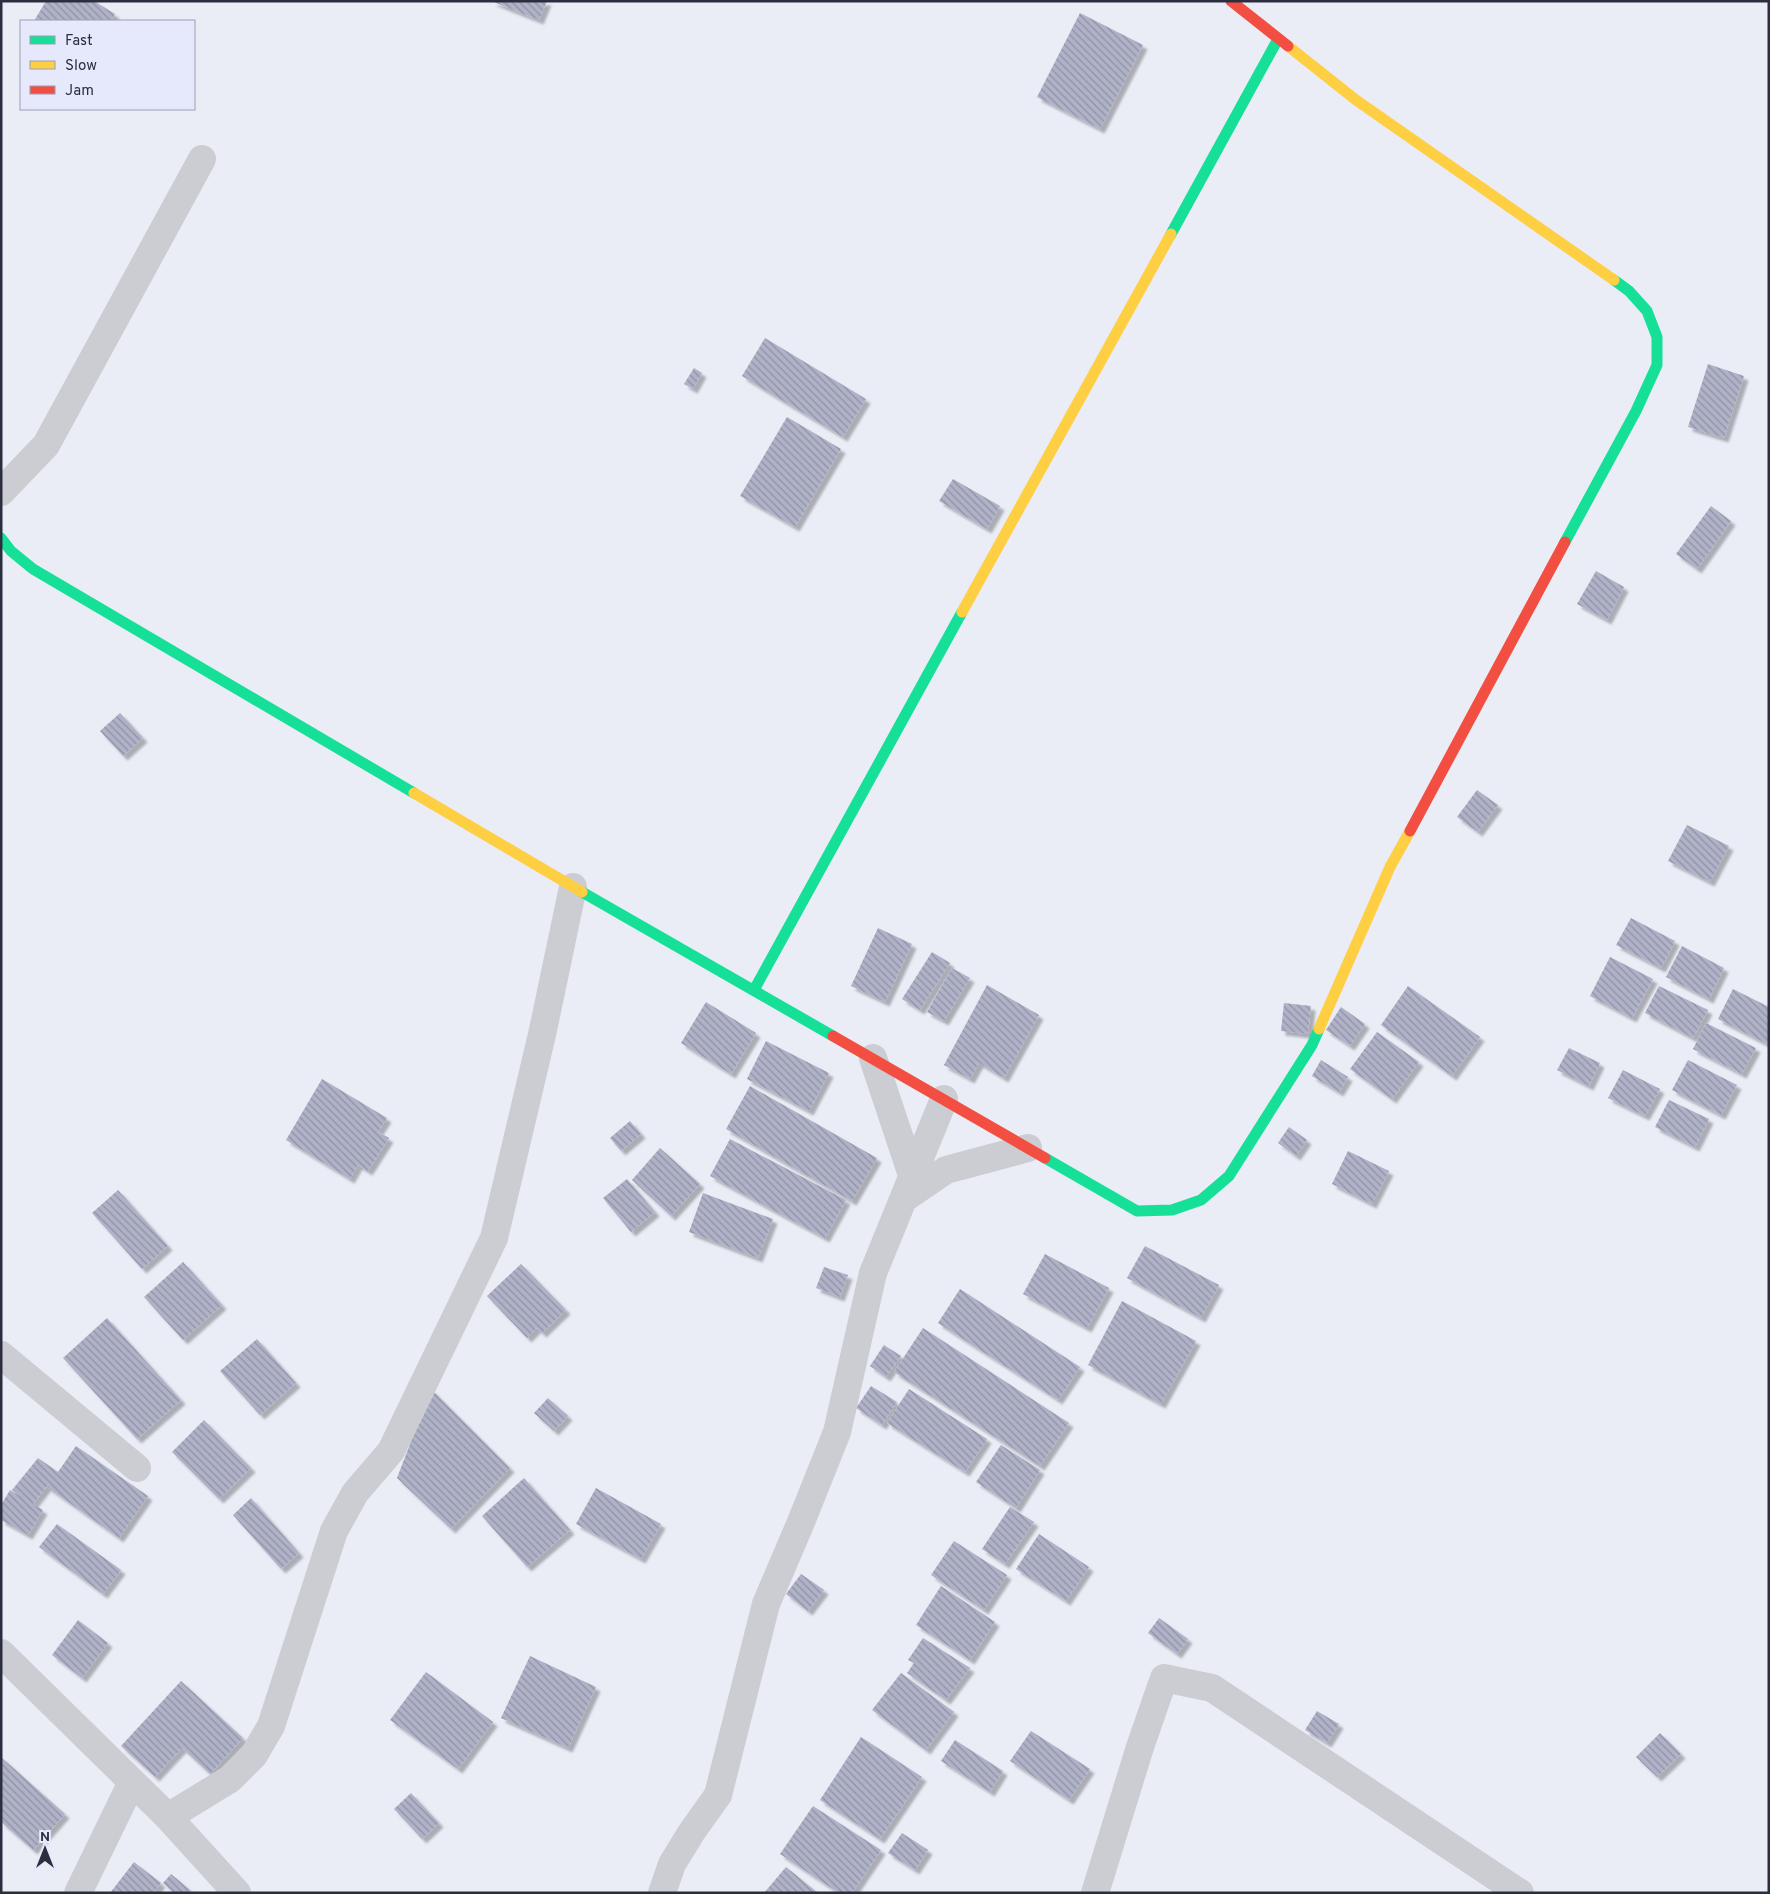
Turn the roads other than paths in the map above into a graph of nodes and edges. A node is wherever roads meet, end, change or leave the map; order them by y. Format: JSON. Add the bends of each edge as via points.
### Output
{"nodes":[{"id":1,"x":1231,"y":1,"type":"edge"},
{"id":2,"x":1278,"y":39,"type":"junction"},
{"id":3,"x":202,"y":159,"type":"dead end"},
{"id":4,"x":1,"y":492,"type":"edge"},
{"id":5,"x":1,"y":538,"type":"edge"},
{"id":6,"x":574,"y":887,"type":"junction"},
{"id":7,"x":754,"y":990,"type":"junction"},
{"id":8,"x":873,"y":1058,"type":"junction"},
{"id":9,"x":944,"y":1099,"type":"junction"},
{"id":10,"x":1028,"y":1148,"type":"junction"},
{"id":11,"x":909,"y":1188,"type":"junction"},
{"id":12,"x":1,"y":1355,"type":"edge"},
{"id":13,"x":137,"y":1468,"type":"dead end"},
{"id":14,"x":1,"y":1653,"type":"edge"},
{"id":15,"x":132,"y":1782,"type":"junction"},
{"id":16,"x":168,"y":1817,"type":"junction"},
{"id":17,"x":78,"y":1893,"type":"edge"},
{"id":18,"x":237,"y":1893,"type":"edge"},
{"id":19,"x":662,"y":1893,"type":"edge"},
{"id":20,"x":1095,"y":1893,"type":"edge"},
{"id":21,"x":1520,"y":1893,"type":"edge"}],
"edges":[{"from":1,"to":2,"type":"street"},
{"from":2,"to":7,"type":"street"},
{"from":2,"to":10,"type":"street","via":[[1356,100],[1629,291],[1647,311],[1656,337],[1656,365],[1632,420],[1390,867],[1312,1045],[1229,1176],[1201,1200],[1172,1210],[1137,1211]]},
{"from":3,"to":4,"type":"street","via":[[46,446]]},
{"from":5,"to":6,"type":"street","via":[[33,569]]},
{"from":6,"to":7,"type":"street"},
{"from":6,"to":16,"type":"street","via":[[494,1238],[391,1451],[355,1493],[334,1531],[271,1726],[254,1755],[230,1779]]},
{"from":7,"to":8,"type":"street"},
{"from":8,"to":9,"type":"street"},
{"from":8,"to":11,"type":"street"},
{"from":9,"to":10,"type":"street"},
{"from":9,"to":11,"type":"street"},
{"from":10,"to":11,"type":"street","via":[[946,1170]]},
{"from":11,"to":19,"type":"street","via":[[874,1274],[836,1432],[766,1604],[718,1795],[672,1864]]},
{"from":12,"to":13,"type":"street"},
{"from":14,"to":15,"type":"street"},
{"from":15,"to":16,"type":"street"},
{"from":15,"to":17,"type":"street"},
{"from":16,"to":18,"type":"street"},
{"from":20,"to":21,"type":"street","via":[[1164,1678],[1212,1688]]}]}
